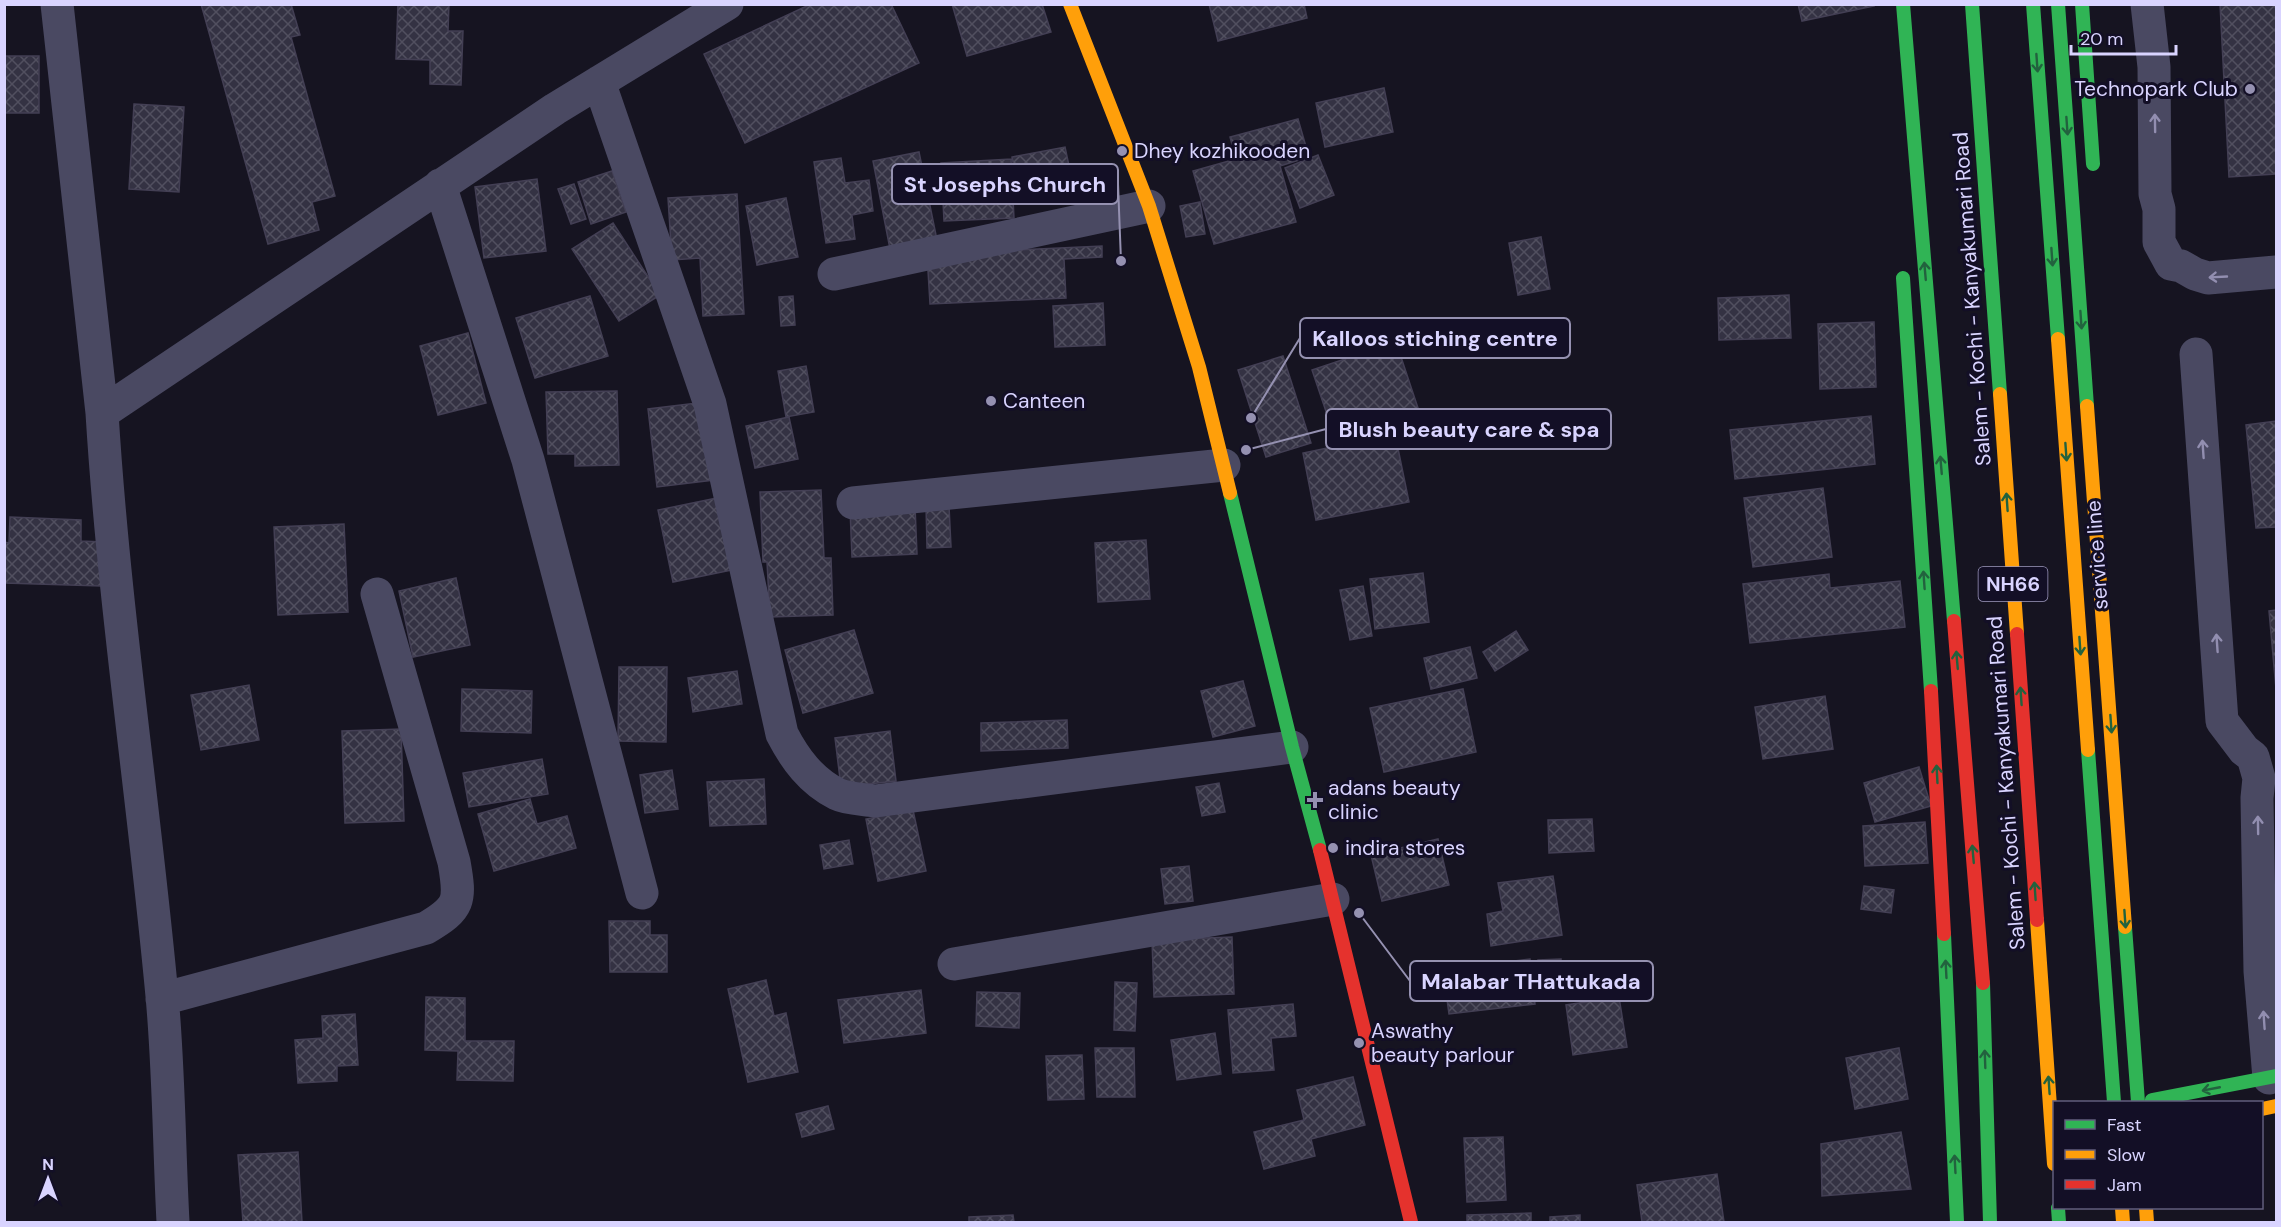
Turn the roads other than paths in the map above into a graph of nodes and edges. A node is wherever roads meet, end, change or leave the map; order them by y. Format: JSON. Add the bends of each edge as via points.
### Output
{"nodes":[{"id":1,"x":57,"y":4,"type":"edge"},
{"id":2,"x":727,"y":4,"type":"edge"},
{"id":3,"x":1070,"y":4,"type":"edge"},
{"id":4,"x":1903,"y":4,"type":"edge"},
{"id":5,"x":1972,"y":4,"type":"edge"},
{"id":6,"x":2033,"y":4,"type":"edge"},
{"id":7,"x":2058,"y":4,"type":"edge"},
{"id":8,"x":2082,"y":4,"type":"edge"},
{"id":9,"x":2147,"y":4,"type":"edge"},
{"id":10,"x":598,"y":82,"type":"junction"},
{"id":11,"x":2094,"y":184,"type":"dead end"},
{"id":12,"x":440,"y":185,"type":"junction"},
{"id":13,"x":1149,"y":206,"type":"junction"},
{"id":14,"x":1902,"y":264,"type":"dead end"},
{"id":15,"x":2277,"y":272,"type":"edge"},
{"id":16,"x":834,"y":274,"type":"dead end"},
{"id":17,"x":2196,"y":354,"type":"dead end"},
{"id":18,"x":102,"y":413,"type":"junction"},
{"id":19,"x":1224,"y":465,"type":"junction"},
{"id":20,"x":853,"y":503,"type":"dead end"},
{"id":21,"x":377,"y":594,"type":"dead end"},
{"id":22,"x":1292,"y":747,"type":"junction"},
{"id":23,"x":642,"y":893,"type":"dead end"},
{"id":24,"x":1333,"y":899,"type":"junction"},
{"id":25,"x":954,"y":964,"type":"dead end"},
{"id":26,"x":162,"y":999,"type":"junction"},
{"id":27,"x":2274,"y":1087,"type":"edge"},
{"id":28,"x":2149,"y":1098,"type":"edge"},
{"id":29,"x":2114,"y":1101,"type":"edge"},
{"id":30,"x":2263,"y":1107,"type":"edge"},
{"id":31,"x":2053,"y":1136,"type":"edge"},
{"id":32,"x":173,"y":1222,"type":"edge"},
{"id":33,"x":1411,"y":1222,"type":"edge"},
{"id":34,"x":1957,"y":1222,"type":"edge"},
{"id":35,"x":1990,"y":1222,"type":"edge"}],
"edges":[{"from":1,"to":18,"type":"street"},
{"from":2,"to":10,"type":"street"},
{"from":3,"to":13,"type":"main road"},
{"from":35,"to":4,"type":"main road","one_way":true,"via":[[1982,954]]},
{"from":31,"to":5,"type":"main road","name":"Salem - Kochi - Kanyakumari Road","number":"NH66","one_way":true},
{"from":6,"to":29,"type":"main road","number":"NH66","one_way":true},
{"from":7,"to":28,"type":"main road","one_way":true},
{"from":8,"to":11,"type":"main road"},
{"from":15,"to":9,"type":"street","one_way":true,"via":[[2205,277],[2171,264],[2160,246],[2155,194],[2154,67]]},
{"from":10,"to":12,"type":"street"},
{"from":10,"to":22,"type":"street","via":[[710,404],[782,734],[796,759],[816,779],[838,795],[875,801]]},
{"from":12,"to":18,"type":"street"},
{"from":12,"to":23,"type":"street","via":[[528,460]]},
{"from":13,"to":16,"type":"street"},
{"from":13,"to":19,"type":"main road","via":[[1199,367]]},
{"from":34,"to":14,"type":"main road","one_way":true,"via":[[1936,760]]},
{"from":27,"to":17,"type":"street","one_way":true,"via":[[2260,970],[2259,778],[2253,757],[2222,721]]},
{"from":18,"to":26,"type":"street","via":[[114,572]]},
{"from":19,"to":20,"type":"street"},
{"from":19,"to":22,"type":"main road"},
{"from":21,"to":26,"type":"street","via":[[454,862],[457,902],[447,916],[426,928]]},
{"from":22,"to":24,"type":"main road"},
{"from":24,"to":25,"type":"street"},
{"from":24,"to":33,"type":"main road"},
{"from":26,"to":32,"type":"street"},
{"from":27,"to":28,"type":"main road","one_way":true},
{"from":27,"to":30,"type":"main road"}]}
